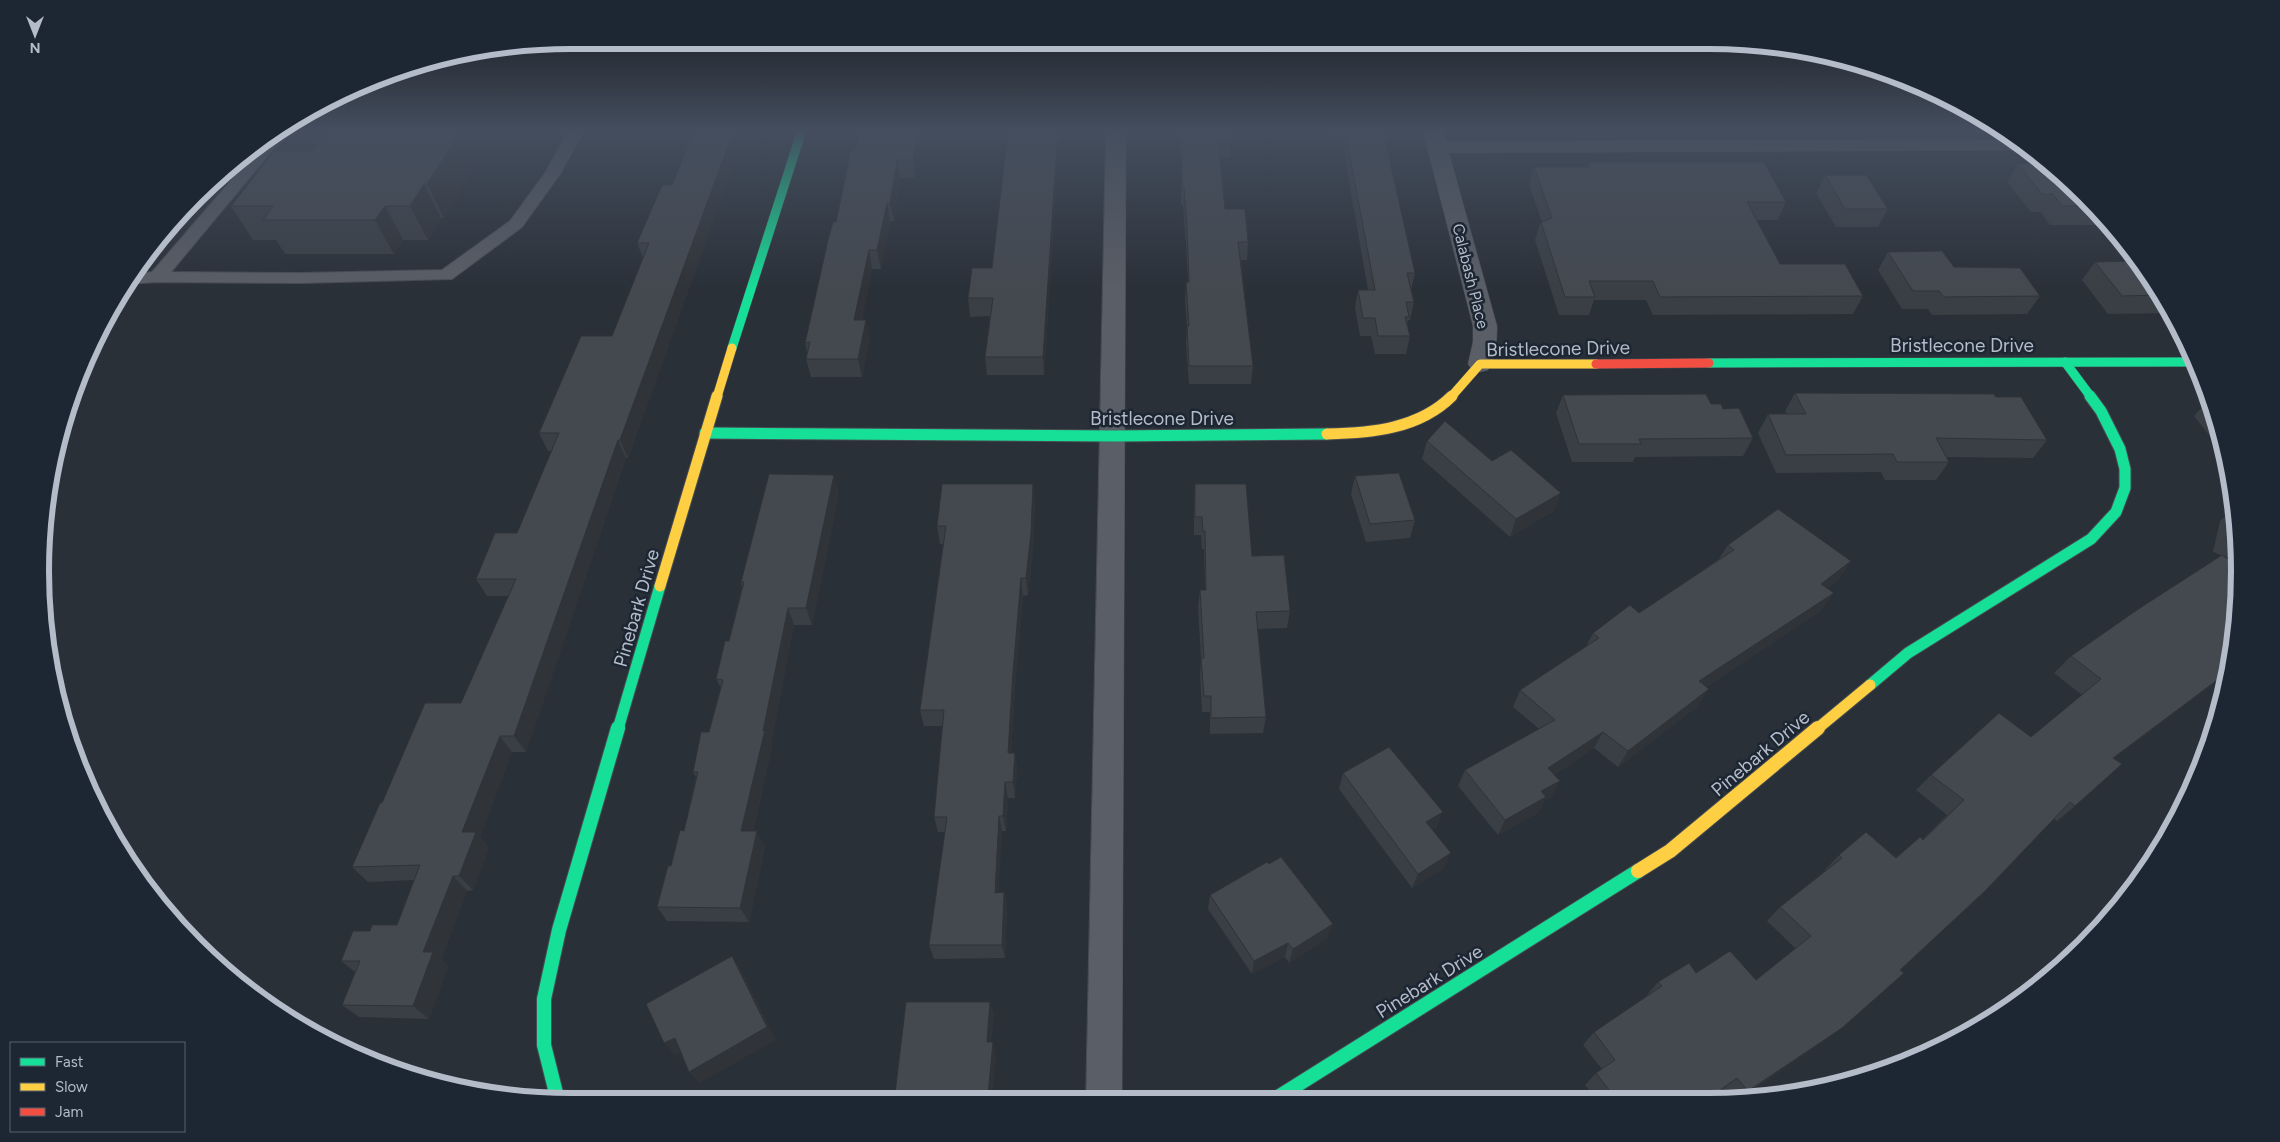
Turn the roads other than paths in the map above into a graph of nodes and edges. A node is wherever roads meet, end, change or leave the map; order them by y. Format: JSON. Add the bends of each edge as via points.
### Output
{"nodes":[{"id":1,"x":235,"y":183,"type":"edge"},
{"id":2,"x":545,"y":183,"type":"edge"},
{"id":3,"x":785,"y":183,"type":"edge"},
{"id":4,"x":1116,"y":183,"type":"edge"},
{"id":5,"x":1447,"y":183,"type":"edge"},
{"id":6,"x":156,"y":276,"type":"junction"},
{"id":7,"x":139,"y":279,"type":"edge"},
{"id":8,"x":2065,"y":362,"type":"junction"},
{"id":9,"x":2187,"y":362,"type":"edge"},
{"id":10,"x":1480,"y":364,"type":"junction"},
{"id":11,"x":705,"y":433,"type":"junction"},
{"id":12,"x":1114,"y":436,"type":"junction"},
{"id":13,"x":556,"y":1093,"type":"edge"},
{"id":14,"x":1104,"y":1093,"type":"edge"},
{"id":15,"x":1285,"y":1093,"type":"edge"}],
"edges":[{"from":1,"to":6,"type":"lane"},
{"from":2,"to":6,"type":"lane","via":[[516,224],[446,275]]},
{"from":3,"to":11,"type":"street","name":"Pinebark Drive"},
{"from":4,"to":12,"type":"street"},
{"from":5,"to":10,"type":"street","name":"Calabash Place","via":[[1485,326],[1486,342]]},
{"from":6,"to":7,"type":"lane"},
{"from":8,"to":9,"type":"street","name":"Bristlecone Drive"},
{"from":8,"to":10,"type":"street","name":"Bristlecone Drive"},
{"from":8,"to":15,"type":"street","name":"Pinebark Drive","via":[[2108,424],[2118,444],[2126,474],[2119,506],[2108,523],[2091,539],[1908,653],[1670,852]]},
{"from":10,"to":12,"type":"street","name":"Bristlecone Drive","via":[[1469,382],[1450,400],[1429,414],[1383,431],[1322,435]]},
{"from":11,"to":12,"type":"street","name":"Bristlecone Drive"},
{"from":11,"to":13,"type":"street","name":"Pinebark Drive","via":[[550,967],[544,999],[544,1044]]},
{"from":12,"to":14,"type":"street"}]}
